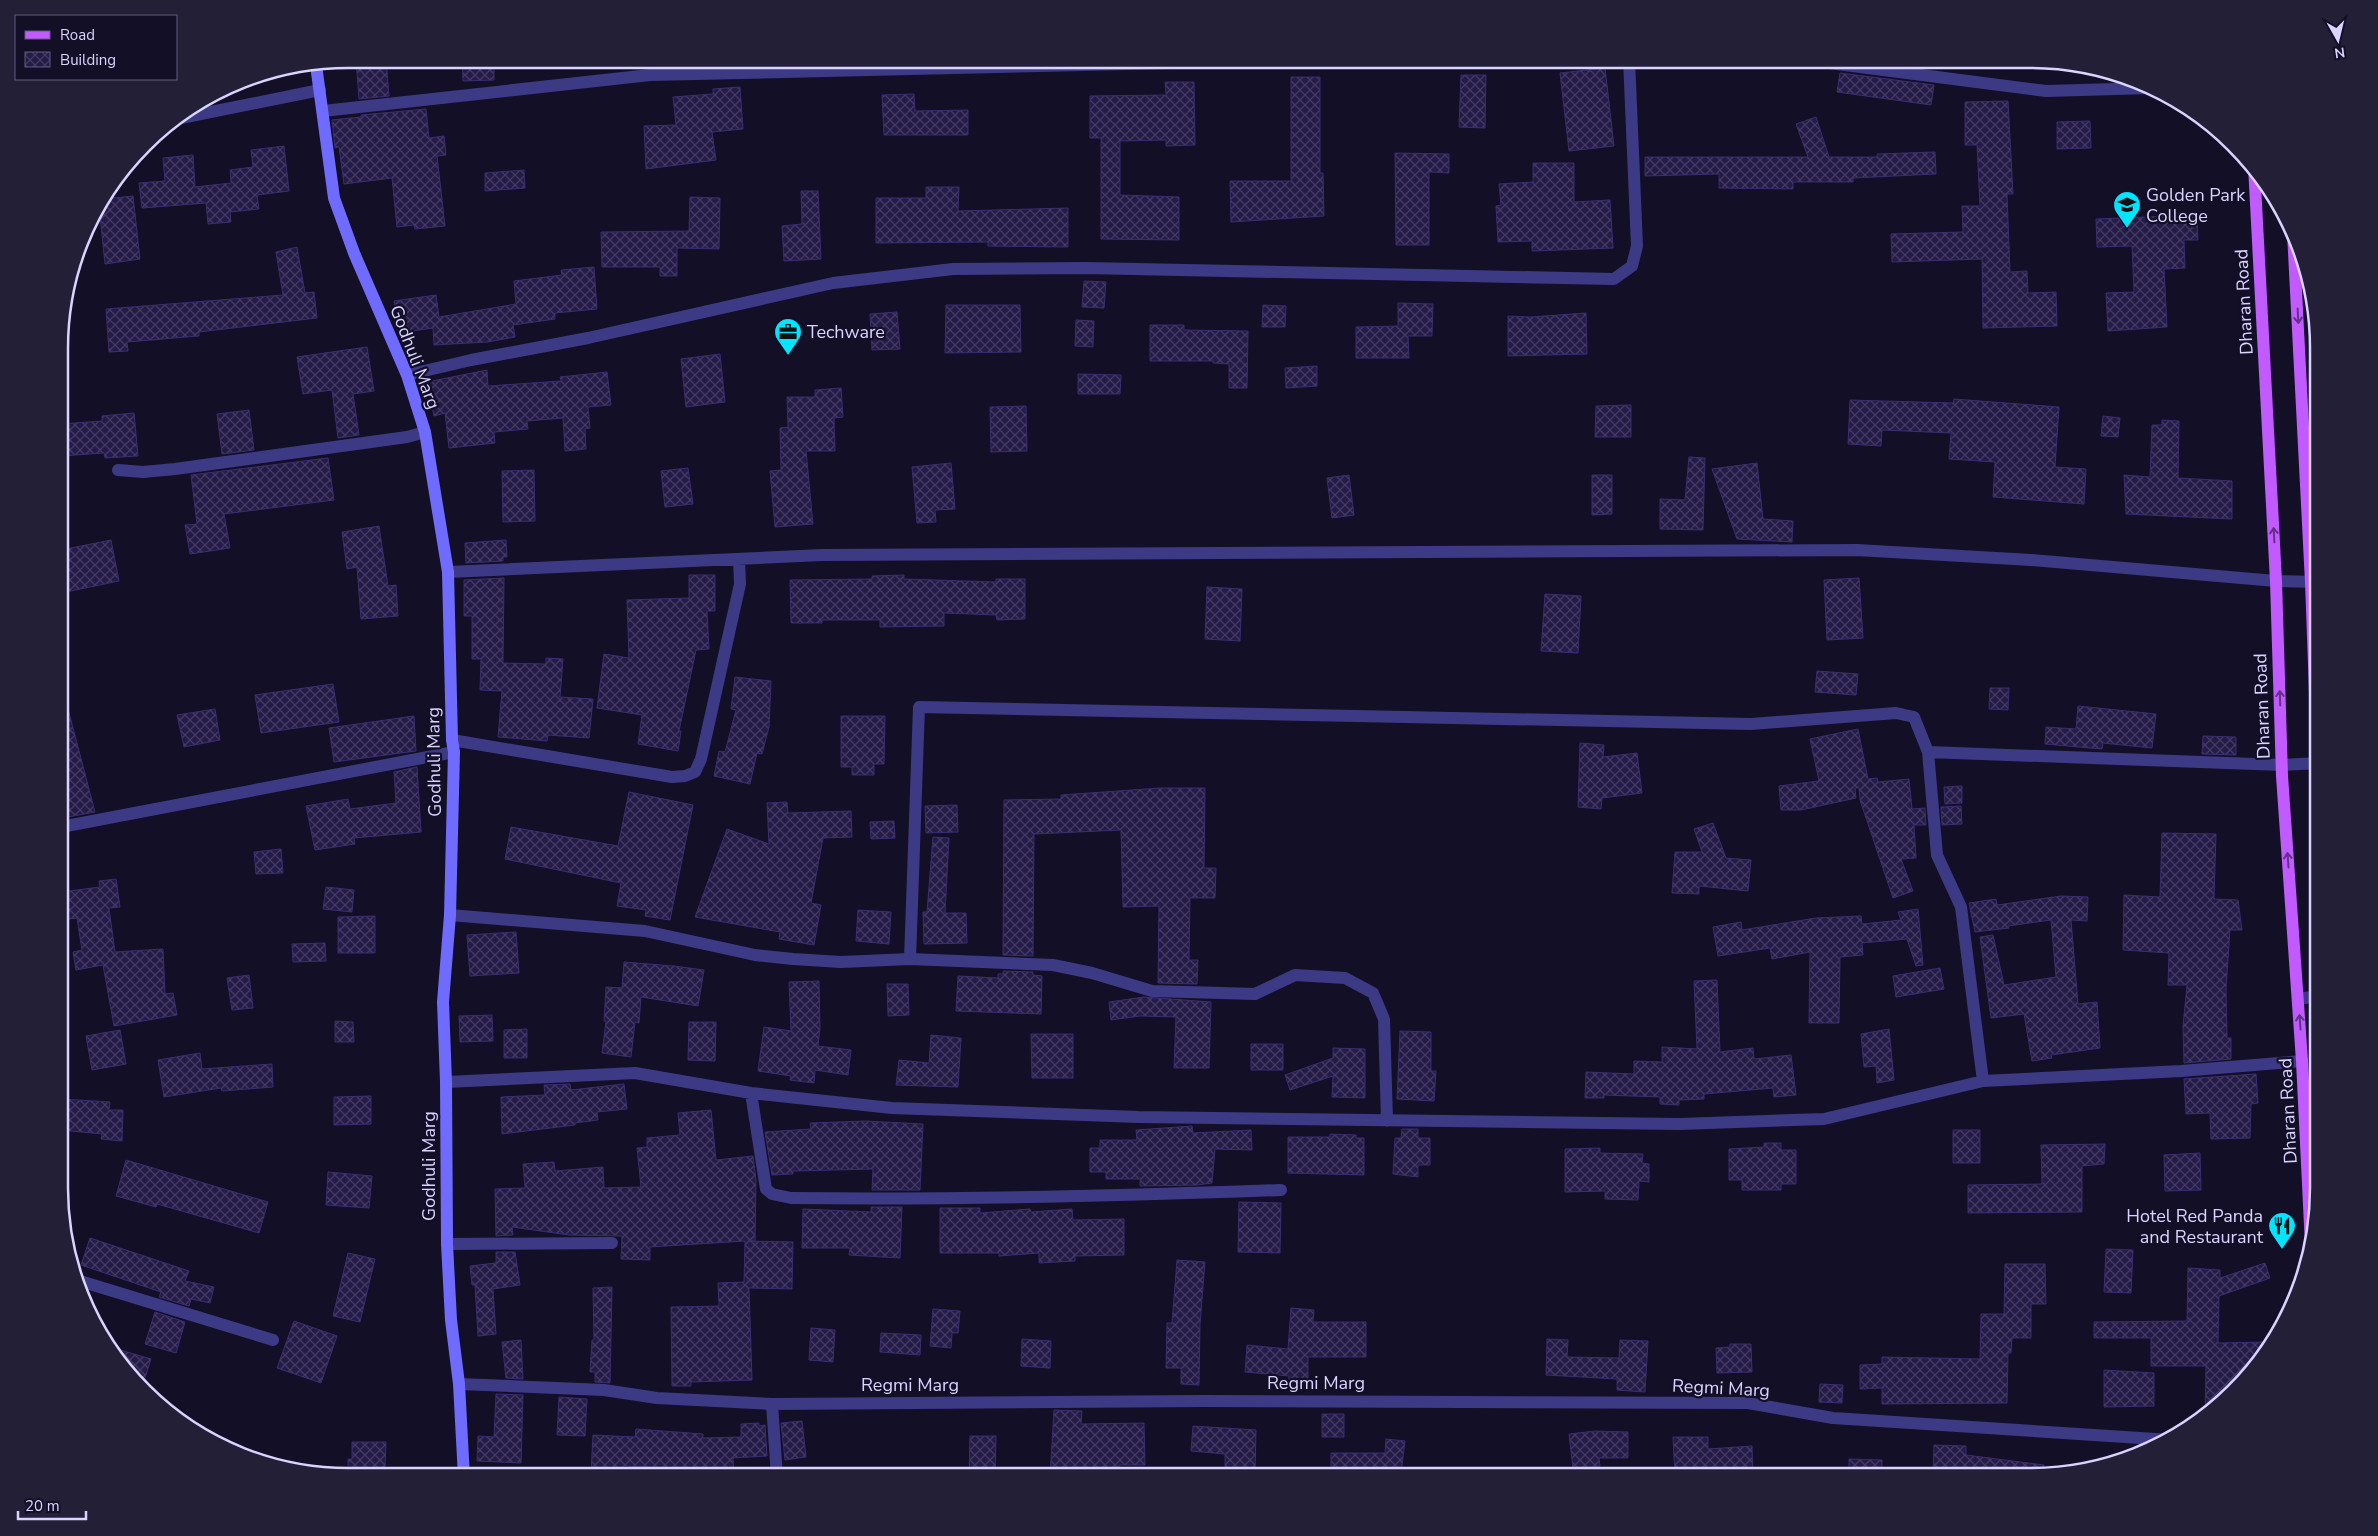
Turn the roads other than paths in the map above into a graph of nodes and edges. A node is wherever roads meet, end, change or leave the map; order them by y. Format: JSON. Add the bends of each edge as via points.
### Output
{"nodes":[{"id":1,"x":998,"y":67,"type":"edge"},
{"id":2,"x":1629,"y":67,"type":"edge"},
{"id":3,"x":1860,"y":67,"type":"edge"},
{"id":4,"x":317,"y":69,"type":"edge"},
{"id":5,"x":2136,"y":88,"type":"edge"},
{"id":6,"x":320,"y":90,"type":"junction"},
{"id":7,"x":323,"y":111,"type":"junction"},
{"id":8,"x":190,"y":116,"type":"edge"},
{"id":9,"x":2255,"y":180,"type":"edge"},
{"id":10,"x":2294,"y":254,"type":"edge"},
{"id":11,"x":407,"y":375,"type":"junction"},
{"id":12,"x":425,"y":432,"type":"junction"},
{"id":13,"x":118,"y":470,"type":"dead end"},
{"id":14,"x":2310,"y":503,"type":"edge"},
{"id":15,"x":739,"y":560,"type":"junction"},
{"id":16,"x":448,"y":572,"type":"junction"},
{"id":17,"x":2276,"y":581,"type":"junction"},
{"id":18,"x":2310,"y":582,"type":"edge"},
{"id":19,"x":453,"y":746,"type":"junction"},
{"id":20,"x":1928,"y":752,"type":"junction"},
{"id":21,"x":2310,"y":763,"type":"edge"},
{"id":22,"x":2282,"y":765,"type":"junction"},
{"id":23,"x":68,"y":826,"type":"edge"},
{"id":24,"x":450,"y":915,"type":"junction"},
{"id":25,"x":910,"y":959,"type":"junction"},
{"id":26,"x":2310,"y":997,"type":"edge"},
{"id":27,"x":2298,"y":999,"type":"junction"},
{"id":28,"x":2302,"y":1061,"type":"junction"},
{"id":29,"x":1983,"y":1081,"type":"junction"},
{"id":30,"x":446,"y":1082,"type":"junction"},
{"id":31,"x":751,"y":1093,"type":"junction"},
{"id":32,"x":1387,"y":1121,"type":"junction"},
{"id":33,"x":1281,"y":1190,"type":"dead end"},
{"id":34,"x":2309,"y":1213,"type":"edge"},
{"id":35,"x":612,"y":1243,"type":"dead end"},
{"id":36,"x":447,"y":1244,"type":"junction"},
{"id":37,"x":84,"y":1282,"type":"edge"},
{"id":38,"x":273,"y":1340,"type":"dead end"},
{"id":39,"x":459,"y":1384,"type":"junction"},
{"id":40,"x":772,"y":1404,"type":"junction"},
{"id":41,"x":2156,"y":1439,"type":"edge"},
{"id":42,"x":464,"y":1468,"type":"edge"},
{"id":43,"x":776,"y":1468,"type":"edge"}],
"edges":[{"from":1,"to":7,"type":"street","via":[[650,75]]},
{"from":2,"to":11,"type":"street","via":[[1637,246],[1632,266],[1614,279],[1095,268],[953,269],[833,283]]},
{"from":3,"to":5,"type":"street","via":[[2046,91]]},
{"from":4,"to":6,"type":"main road","name":"Godhuli Marg"},
{"from":6,"to":7,"type":"main road","name":"Godhuli Marg"},
{"from":6,"to":8,"type":"street"},
{"from":7,"to":11,"type":"main road","name":"Godhuli Marg","via":[[334,198]]},
{"from":17,"to":9,"type":"main road","name":"Dharan Road","one_way":true},
{"from":10,"to":14,"type":"main road","one_way":true},
{"from":11,"to":12,"type":"main road","name":"Godhuli Marg"},
{"from":12,"to":13,"type":"street","via":[[175,469]]},
{"from":12,"to":16,"type":"main road","name":"Godhuli Marg"},
{"from":15,"to":16,"type":"street"},
{"from":15,"to":17,"type":"street","via":[[832,555],[1857,550],[2031,560]]},
{"from":15,"to":19,"type":"street","via":[[740,584],[701,759],[695,772],[672,777]]},
{"from":16,"to":19,"type":"main road","name":"Godhuli Marg"},
{"from":17,"to":18,"type":"street"},
{"from":22,"to":17,"type":"main road","name":"Dharan Road","one_way":true},
{"from":19,"to":23,"type":"street"},
{"from":19,"to":24,"type":"main road","name":"Godhuli Marg"},
{"from":20,"to":22,"type":"street"},
{"from":20,"to":25,"type":"street","via":[[1914,717],[1896,713],[1751,724],[919,707]]},
{"from":20,"to":29,"type":"street","via":[[1937,855],[1961,907]]},
{"from":21,"to":22,"type":"street"},
{"from":27,"to":22,"type":"main road","name":"Dharan Road","one_way":true},
{"from":24,"to":25,"type":"street","via":[[645,931],[793,959],[841,962]]},
{"from":24,"to":30,"type":"main road","name":"Godhuli Marg","via":[[443,1002]]},
{"from":25,"to":32,"type":"street","via":[[1053,965],[1152,991],[1208,994],[1255,994],[1295,975],[1345,978],[1373,993],[1384,1019]]},
{"from":26,"to":27,"type":"street"},
{"from":28,"to":27,"type":"main road","name":"Dharan Road","one_way":true},
{"from":28,"to":29,"type":"street"},
{"from":28,"to":34,"type":"main road","name":"Dharan Road"},
{"from":29,"to":32,"type":"street","via":[[1824,1119],[1679,1124]]},
{"from":30,"to":31,"type":"street","via":[[635,1073]]},
{"from":30,"to":36,"type":"main road","name":"Godhuli Marg"},
{"from":31,"to":32,"type":"street","via":[[892,1108]]},
{"from":31,"to":33,"type":"street","via":[[766,1189],[772,1194],[791,1198],[1119,1196]]},
{"from":35,"to":36,"type":"street"},
{"from":36,"to":39,"type":"main road","name":"Godhuli Marg","via":[[451,1320]]},
{"from":37,"to":38,"type":"street"},
{"from":39,"to":40,"type":"street","name":"Regmi Marg","via":[[604,1390],[657,1398]]},
{"from":39,"to":42,"type":"main road","name":"Godhuli Marg"},
{"from":40,"to":41,"type":"street","name":"Regmi Marg","via":[[1194,1401],[1748,1403],[1833,1418]]},
{"from":40,"to":43,"type":"street"}]}
